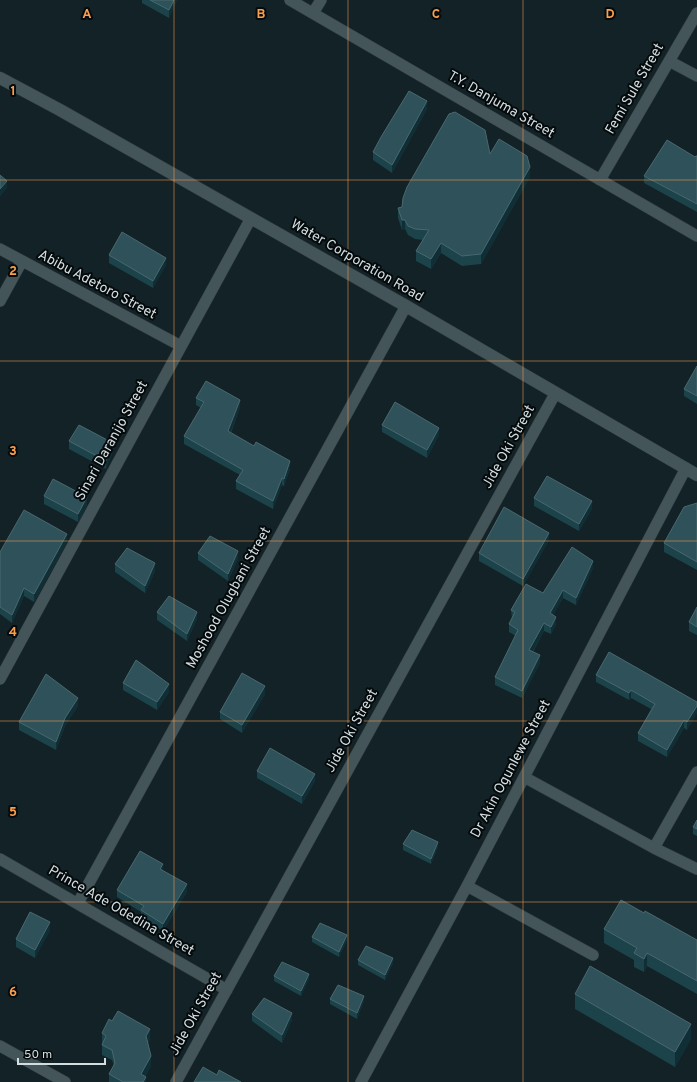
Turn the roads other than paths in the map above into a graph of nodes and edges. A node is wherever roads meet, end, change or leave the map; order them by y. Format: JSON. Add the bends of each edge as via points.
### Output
{"nodes":[{"id":1,"x":290,"y":0,"type":"edge"},
{"id":2,"x":321,"y":0,"type":"edge"},
{"id":3,"x":313,"y":13,"type":"junction"},
{"id":4,"x":697,"y":13,"type":"edge"},
{"id":5,"x":669,"y":61,"type":"junction"},
{"id":6,"x":697,"y":76,"type":"edge"},
{"id":7,"x":0,"y":78,"type":"edge"},
{"id":8,"x":600,"y":180,"type":"junction"},
{"id":9,"x":251,"y":218,"type":"junction"},
{"id":10,"x":697,"y":236,"type":"edge"},
{"id":11,"x":0,"y":249,"type":"edge"},
{"id":12,"x":22,"y":261,"type":"junction"},
{"id":13,"x":0,"y":301,"type":"edge"},
{"id":14,"x":406,"y":306,"type":"junction"},
{"id":15,"x":181,"y":346,"type":"junction"},
{"id":16,"x":555,"y":394,"type":"junction"},
{"id":17,"x":686,"y":468,"type":"junction"},
{"id":18,"x":697,"y":475,"type":"edge"},
{"id":19,"x":0,"y":679,"type":"edge"},
{"id":20,"x":697,"y":772,"type":"edge"},
{"id":21,"x":524,"y":777,"type":"junction"},
{"id":22,"x":654,"y":848,"type":"junction"},
{"id":23,"x":0,"y":859,"type":"edge"},
{"id":24,"x":697,"y":869,"type":"edge"},
{"id":25,"x":467,"y":886,"type":"junction"},
{"id":26,"x":78,"y":903,"type":"junction"},
{"id":27,"x":593,"y":955,"type":"dead end"},
{"id":28,"x":227,"y":990,"type":"junction"},
{"id":29,"x":0,"y":1046,"type":"edge"},
{"id":30,"x":65,"y":1082,"type":"edge"},
{"id":31,"x":176,"y":1082,"type":"edge"},
{"id":32,"x":361,"y":1082,"type":"edge"}],
"edges":[{"from":1,"to":3,"type":"street","name":"T.Y. Danjuma Street"},
{"from":2,"to":3,"type":"street"},
{"from":3,"to":8,"type":"street","name":"T.Y. Danjuma Street"},
{"from":4,"to":5,"type":"street","name":"Femi Sule Street"},
{"from":5,"to":6,"type":"street"},
{"from":5,"to":8,"type":"street","name":"Femi Sule Street"},
{"from":7,"to":9,"type":"street","name":"Water Corporation Road"},
{"from":8,"to":10,"type":"street","name":"T.Y. Danjuma Street"},
{"from":9,"to":14,"type":"street","name":"Water Corporation Road"},
{"from":9,"to":15,"type":"street","name":"Sinari Daranijo Street"},
{"from":11,"to":12,"type":"street","name":"Abibu Adetoro Street"},
{"from":12,"to":13,"type":"street"},
{"from":12,"to":15,"type":"street","name":"Abibu Adetoro Street"},
{"from":14,"to":16,"type":"street","name":"Water Corporation Road"},
{"from":14,"to":26,"type":"street","name":"Moshood Olugbani Street"},
{"from":15,"to":19,"type":"street","name":"Sinari Daranijo Street"},
{"from":16,"to":17,"type":"street","name":"Water Corporation Road"},
{"from":16,"to":28,"type":"street","name":"Jide Oki Street"},
{"from":17,"to":18,"type":"street","name":"Water Corporation Road"},
{"from":17,"to":21,"type":"street","name":"Dr Akin Ogunlewe Street"},
{"from":20,"to":22,"type":"street"},
{"from":21,"to":22,"type":"street"},
{"from":21,"to":25,"type":"street","name":"Dr Akin Ogunlewe Street"},
{"from":22,"to":24,"type":"street"},
{"from":23,"to":26,"type":"street","name":"Prince Ade Odedina Street"},
{"from":25,"to":27,"type":"street"},
{"from":25,"to":32,"type":"street","name":"Dr Akin Ogunlewe Street"},
{"from":26,"to":28,"type":"street","name":"Prince Ade Odedina Street"},
{"from":28,"to":31,"type":"street","name":"Jide Oki Street"},
{"from":29,"to":30,"type":"street"}]}
